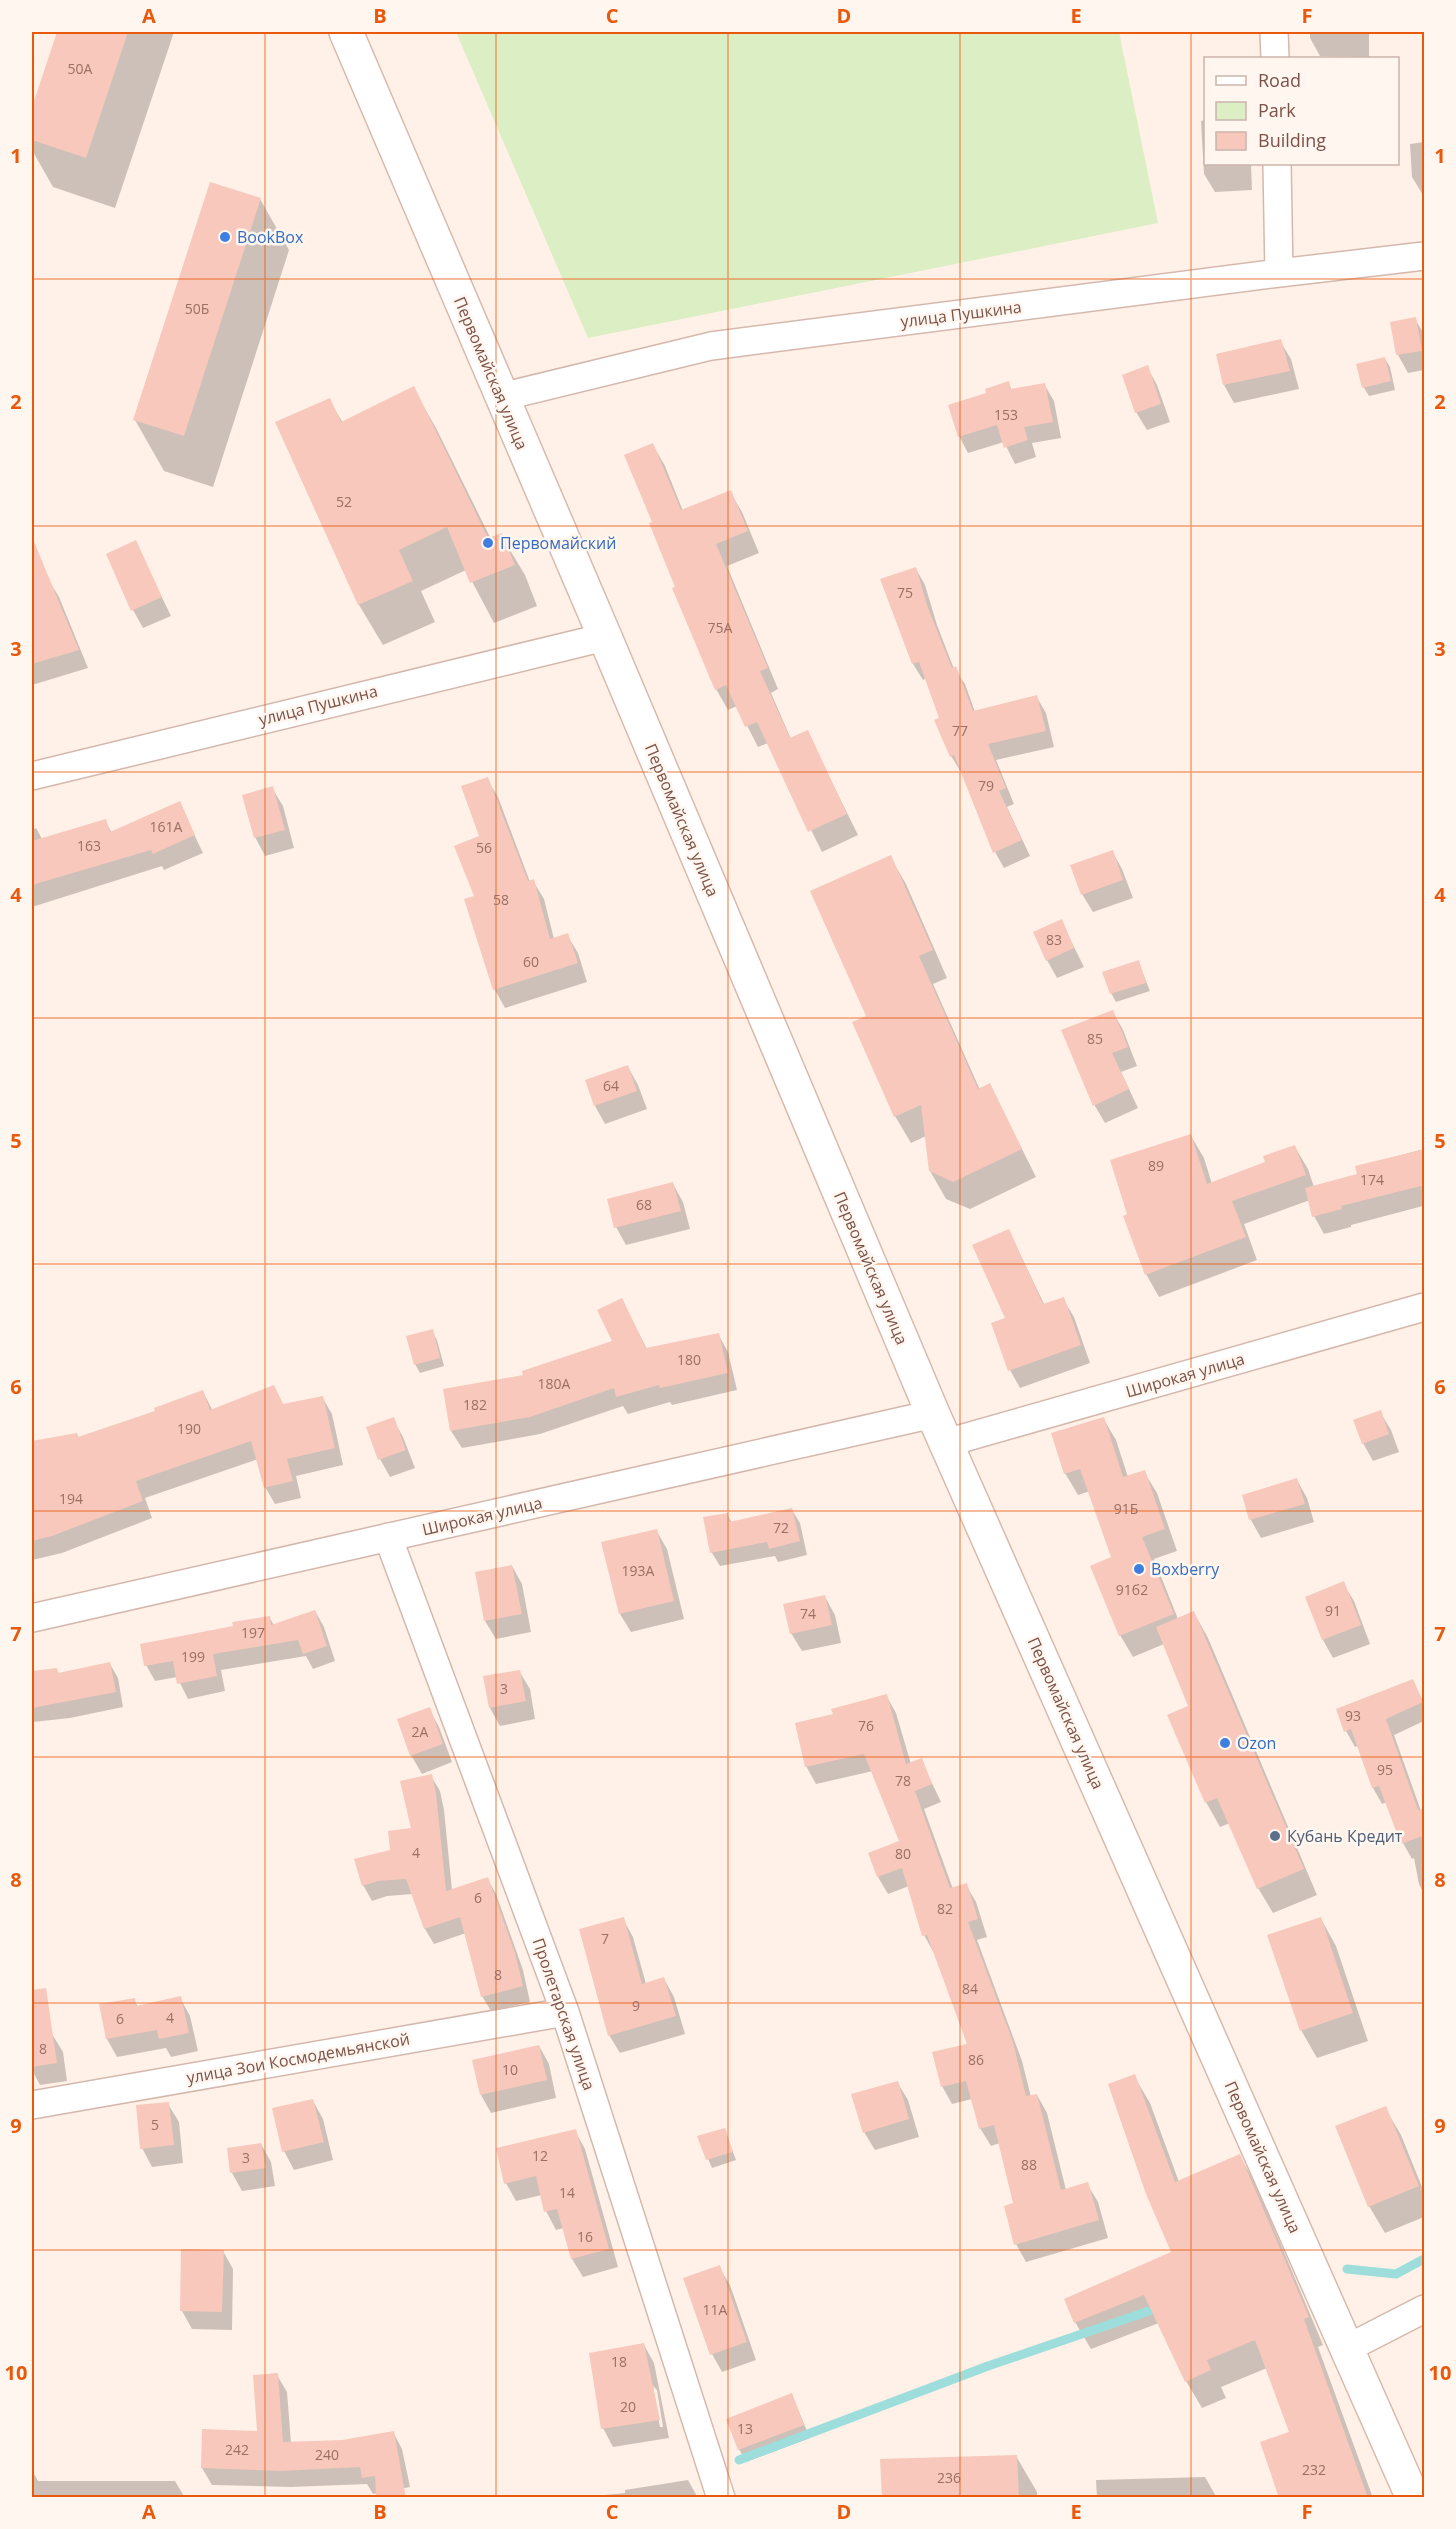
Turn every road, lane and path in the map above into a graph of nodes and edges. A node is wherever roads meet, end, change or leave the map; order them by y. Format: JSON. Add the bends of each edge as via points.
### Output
{"nodes":[{"id":1,"x":346,"y":32,"type":"edge"},
{"id":2,"x":1274,"y":32,"type":"edge"},
{"id":3,"x":1275,"y":57,"type":"edge"},
{"id":4,"x":1277,"y":165,"type":"edge"},
{"id":5,"x":1425,"y":256,"type":"edge"},
{"id":6,"x":1279,"y":273,"type":"junction"},
{"id":7,"x":501,"y":397,"type":"junction"},
{"id":8,"x":605,"y":637,"type":"junction"},
{"id":9,"x":32,"y":776,"type":"edge"},
{"id":10,"x":1425,"y":1307,"type":"edge"},
{"id":11,"x":933,"y":1414,"type":"junction"},
{"id":12,"x":946,"y":1443,"type":"junction"},
{"id":13,"x":388,"y":1537,"type":"junction"},
{"id":14,"x":32,"y":1618,"type":"edge"},
{"id":15,"x":565,"y":2012,"type":"junction"},
{"id":16,"x":32,"y":2105,"type":"edge"},
{"id":17,"x":1425,"y":2308,"type":"edge"},
{"id":18,"x":1348,"y":2348,"type":"junction"},
{"id":19,"x":721,"y":2498,"type":"edge"},
{"id":20,"x":1413,"y":2498,"type":"edge"}],
"edges":[{"from":1,"to":7,"type":"street","name":"Первомайская улица"},
{"from":2,"to":3,"type":"street"},
{"from":4,"to":6,"type":"street"},
{"from":5,"to":6,"type":"street","name":"улица Пушкина"},
{"from":6,"to":7,"type":"street","name":"улица Пушкина","via":[[711,346]]},
{"from":7,"to":8,"type":"street","name":"Первомайская улица"},
{"from":8,"to":9,"type":"street","name":"улица Пушкина"},
{"from":8,"to":11,"type":"street","name":"Первомайская улица"},
{"from":10,"to":12,"type":"street","name":"Широкая улица"},
{"from":11,"to":12,"type":"street","name":"Первомайская улица"},
{"from":11,"to":13,"type":"street","name":"Широкая улица"},
{"from":12,"to":18,"type":"street","name":"Первомайская улица"},
{"from":13,"to":14,"type":"street","name":"Широкая улица"},
{"from":13,"to":15,"type":"street","name":"Пролетарская улица"},
{"from":15,"to":16,"type":"street","name":"улица Зои Космодемьянской"},
{"from":15,"to":19,"type":"street","name":"Пролетарская улица"},
{"from":17,"to":18,"type":"street"},
{"from":18,"to":20,"type":"street","name":"Первомайская улица"}]}
